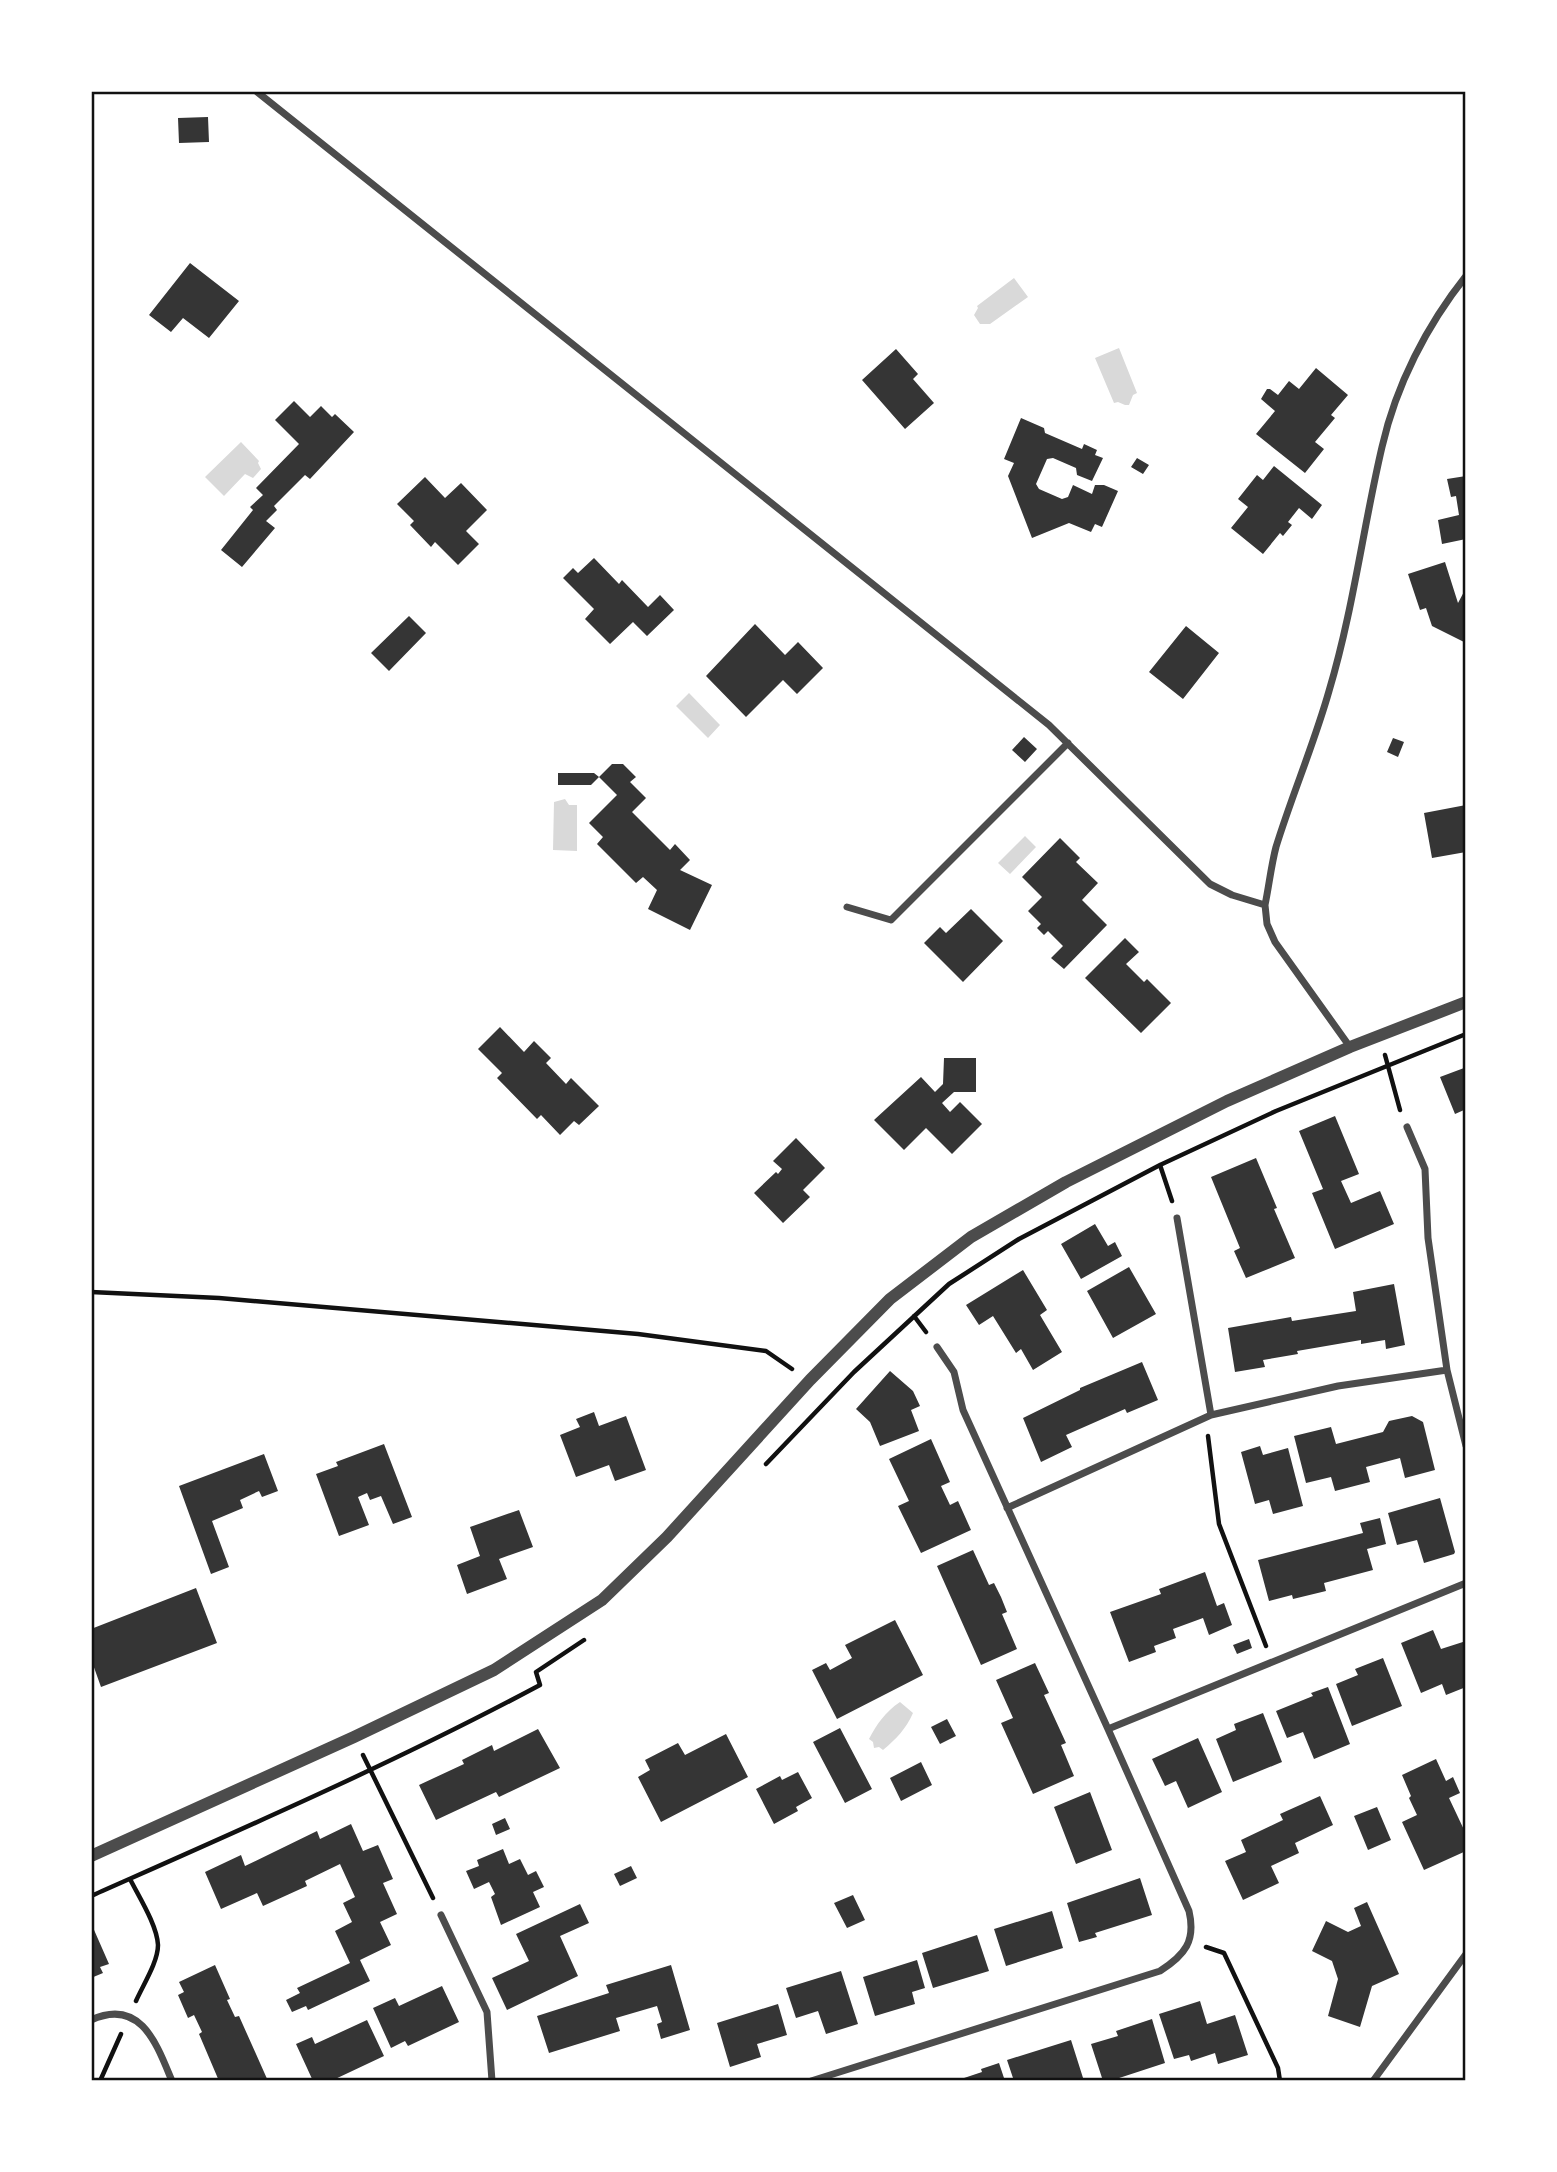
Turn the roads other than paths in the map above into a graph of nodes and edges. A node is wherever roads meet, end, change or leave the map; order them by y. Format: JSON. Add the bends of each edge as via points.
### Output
{"nodes":[{"id":1,"x":256,"y":91,"type":"edge"},
{"id":2,"x":1466,"y":276,"type":"edge"},
{"id":3,"x":1068,"y":743,"type":"junction"},
{"id":4,"x":1265,"y":905,"type":"junction"},
{"id":5,"x":847,"y":908,"type":"dead end"},
{"id":6,"x":1466,"y":1002,"type":"edge"},
{"id":7,"x":1350,"y":1047,"type":"junction"},
{"id":8,"x":1407,"y":1127,"type":"road end"},
{"id":9,"x":1177,"y":1218,"type":"road end"},
{"id":10,"x":937,"y":1347,"type":"dead end"},
{"id":11,"x":1447,"y":1370,"type":"junction"},
{"id":12,"x":1211,"y":1415,"type":"junction"},
{"id":13,"x":1466,"y":1446,"type":"edge"},
{"id":14,"x":1007,"y":1508,"type":"junction"},
{"id":15,"x":1466,"y":1583,"type":"edge"},
{"id":16,"x":1108,"y":1729,"type":"junction"},
{"id":17,"x":91,"y":1856,"type":"edge"},
{"id":18,"x":441,"y":1914,"type":"road end"},
{"id":19,"x":1466,"y":1954,"type":"edge"},
{"id":20,"x":91,"y":2020,"type":"edge"},
{"id":21,"x":172,"y":2081,"type":"edge"},
{"id":22,"x":492,"y":2081,"type":"edge"},
{"id":23,"x":811,"y":2081,"type":"edge"},
{"id":24,"x":1373,"y":2081,"type":"edge"}],
"edges":[{"from":1,"to":3,"type":"street"},
{"from":2,"to":4,"type":"street","via":[[1432,326],[1404,380],[1382,445],[1353,603],[1329,692],[1275,850]]},
{"from":3,"to":4,"type":"street","via":[[1210,884]]},
{"from":3,"to":5,"type":"street","via":[[891,920]]},
{"from":4,"to":7,"type":"street","via":[[1275,942]]},
{"from":6,"to":7,"type":"street"},
{"from":7,"to":17,"type":"street","via":[[1227,1101],[1066,1182],[971,1237],[890,1299],[602,1600],[494,1670]]},
{"from":8,"to":11,"type":"street","via":[[1425,1169],[1428,1238]]},
{"from":9,"to":12,"type":"street"},
{"from":10,"to":14,"type":"street","via":[[954,1372],[963,1410]]},
{"from":11,"to":12,"type":"street","via":[[1338,1385]]},
{"from":11,"to":13,"type":"street"},
{"from":12,"to":14,"type":"street"},
{"from":14,"to":16,"type":"street"},
{"from":15,"to":16,"type":"street"},
{"from":16,"to":23,"type":"street","via":[[1189,1911],[1189,1942],[1177,1960],[1160,1971]]},
{"from":18,"to":22,"type":"street","via":[[487,2012]]},
{"from":19,"to":24,"type":"street"},
{"from":20,"to":21,"type":"street","via":[[115,2014],[142,2025],[153,2036]]}]}
